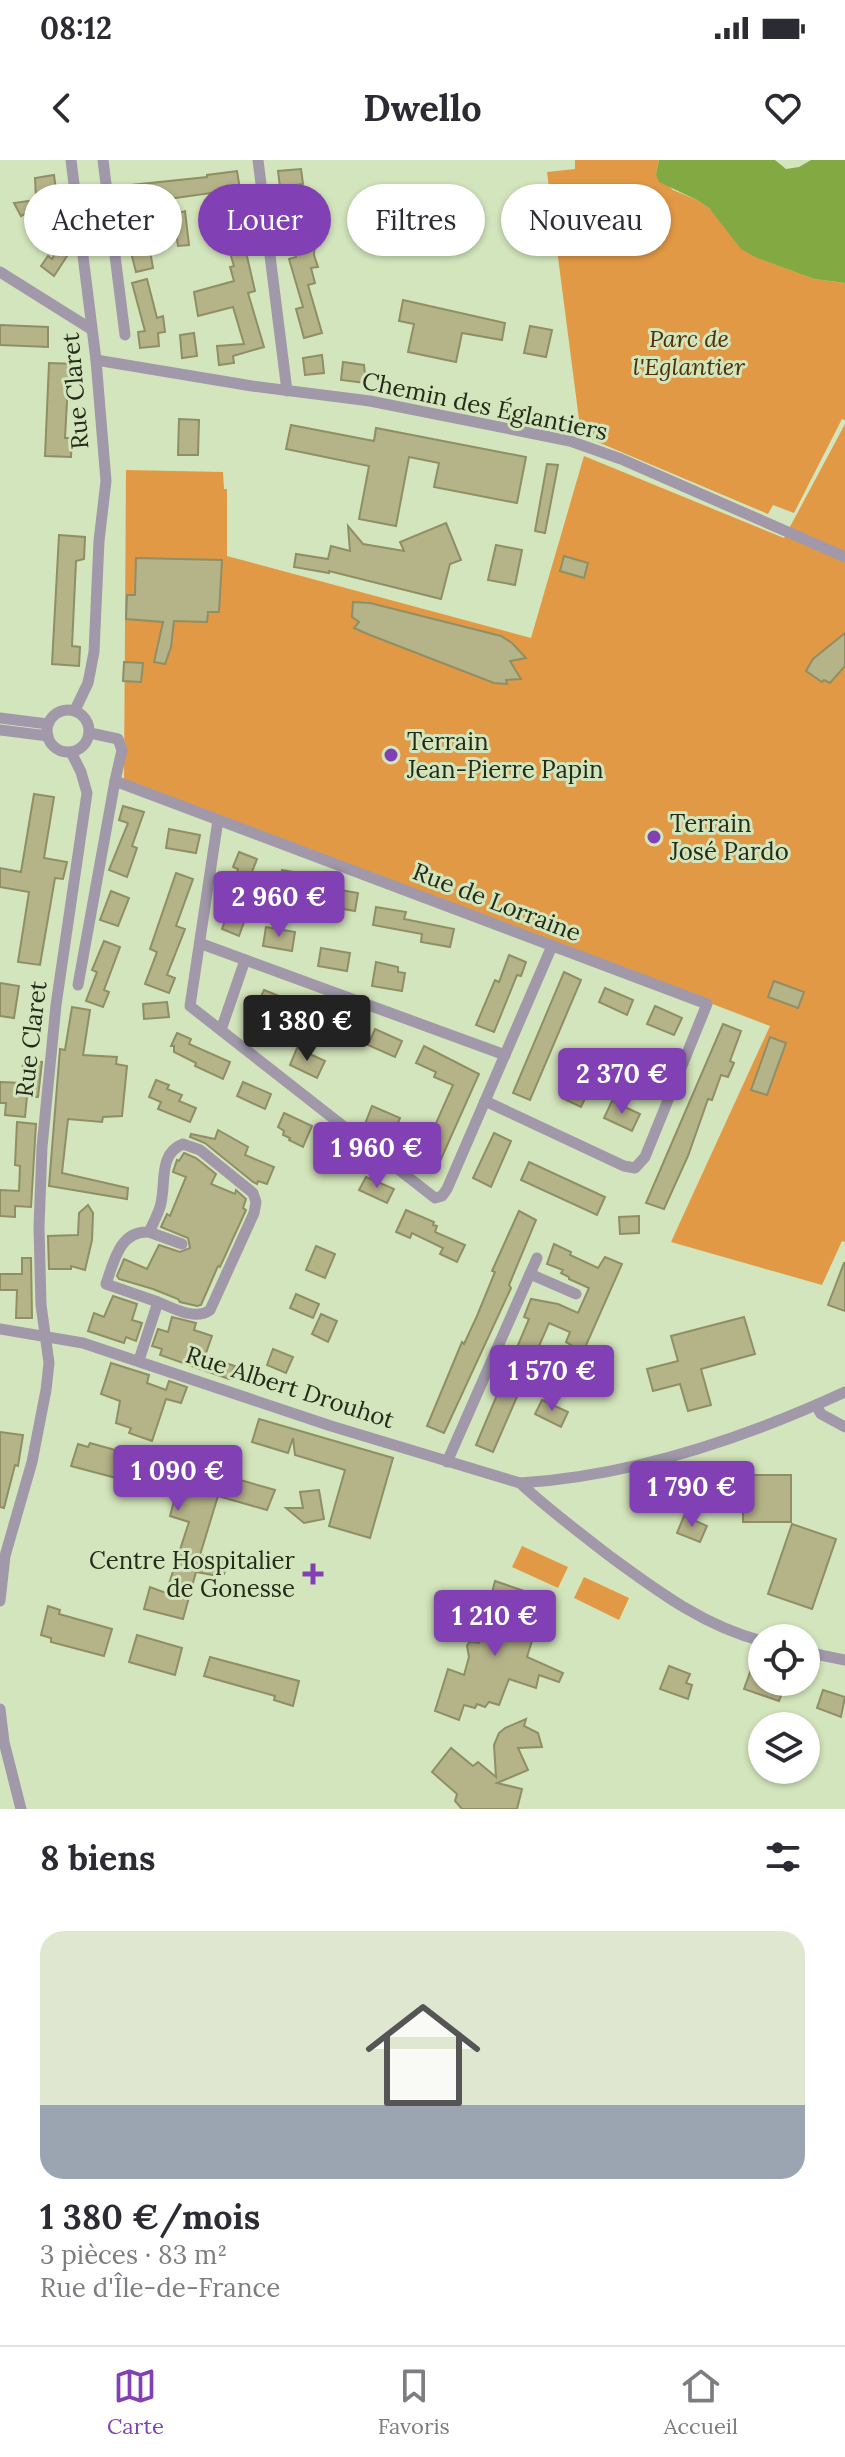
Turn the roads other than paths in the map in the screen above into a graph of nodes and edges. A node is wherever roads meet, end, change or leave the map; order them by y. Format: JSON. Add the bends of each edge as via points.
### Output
{"nodes":[{"id":1,"x":71,"y":160,"type":"edge"},
{"id":2,"x":103,"y":160,"type":"edge"},
{"id":3,"x":258,"y":160,"type":"edge"},
{"id":4,"x":0,"y":272,"type":"edge"},
{"id":5,"x":91,"y":329,"type":"junction"},
{"id":6,"x":125,"y":335,"type":"dead end"},
{"id":7,"x":96,"y":360,"type":"junction"},
{"id":8,"x":287,"y":391,"type":"junction"},
{"id":9,"x":845,"y":557,"type":"edge"},
{"id":10,"x":75,"y":710,"type":"junction"},
{"id":11,"x":0,"y":718,"type":"edge"},
{"id":12,"x":0,"y":730,"type":"edge"},
{"id":13,"x":48,"y":730,"type":"junction"},
{"id":14,"x":90,"y":733,"type":"junction"},
{"id":15,"x":71,"y":752,"type":"junction"},
{"id":16,"x":115,"y":781,"type":"junction"},
{"id":17,"x":218,"y":820,"type":"junction"},
{"id":18,"x":202,"y":944,"type":"junction"},
{"id":19,"x":552,"y":946,"type":"junction"},
{"id":20,"x":245,"y":960,"type":"junction"},
{"id":21,"x":78,"y":985,"type":"dead end"},
{"id":22,"x":221,"y":1030,"type":"junction"},
{"id":23,"x":505,"y":1055,"type":"junction"},
{"id":24,"x":485,"y":1101,"type":"junction"},
{"id":25,"x":149,"y":1232,"type":"junction"},
{"id":26,"x":182,"y":1244,"type":"dead end"},
{"id":27,"x":537,"y":1258,"type":"dead end"},
{"id":28,"x":530,"y":1274,"type":"junction"},
{"id":29,"x":576,"y":1294,"type":"dead end"},
{"id":30,"x":158,"y":1302,"type":"junction"},
{"id":31,"x":0,"y":1329,"type":"edge"},
{"id":32,"x":46,"y":1335,"type":"junction"},
{"id":33,"x":139,"y":1360,"type":"junction"},
{"id":34,"x":845,"y":1392,"type":"edge"},
{"id":35,"x":816,"y":1405,"type":"junction"},
{"id":36,"x":845,"y":1427,"type":"edge"},
{"id":37,"x":447,"y":1462,"type":"junction"},
{"id":38,"x":520,"y":1483,"type":"junction"},
{"id":39,"x":5,"y":1535,"type":"edge"},
{"id":40,"x":0,"y":1601,"type":"edge"},
{"id":41,"x":748,"y":1636,"type":"edge"},
{"id":42,"x":820,"y":1655,"type":"edge"},
{"id":43,"x":845,"y":1660,"type":"edge"},
{"id":44,"x":0,"y":1709,"type":"edge"},
{"id":45,"x":21,"y":1809,"type":"edge"}],
"edges":[{"from":1,"to":5,"type":"street","name":"Rue Claret"},
{"from":2,"to":6,"type":"street"},
{"from":3,"to":8,"type":"street"},
{"from":4,"to":5,"type":"street"},
{"from":5,"to":7,"type":"street","name":"Rue Claret"},
{"from":7,"to":8,"type":"street","name":"Chemin des Églantiers"},
{"from":7,"to":10,"type":"street","name":"Rue Claret","via":[[105,499],[94,652]]},
{"from":8,"to":9,"type":"street","name":"Chemin des Églantiers","via":[[370,401],[570,441]]},
{"from":10,"to":13,"type":"street","via":[[59,711]]},
{"from":10,"to":14,"type":"street"},
{"from":11,"to":13,"type":"street"},
{"from":12,"to":13,"type":"street"},
{"from":13,"to":15,"type":"street","via":[[57,749]]},
{"from":14,"to":15,"type":"street","via":[[80,749]]},
{"from":14,"to":16,"type":"street","via":[[118,739],[122,750]]},
{"from":15,"to":32,"type":"street","name":"Rue Claret","via":[[87,793],[56,1005],[42,1147],[39,1227]]},
{"from":16,"to":17,"type":"street","name":"Rue de Lorraine"},
{"from":16,"to":21,"type":"street"},
{"from":17,"to":18,"type":"street"},
{"from":17,"to":19,"type":"street","name":"Rue de Lorraine"},
{"from":18,"to":20,"type":"street"},
{"from":18,"to":22,"type":"street","via":[[190,1006]]},
{"from":19,"to":23,"type":"street"},
{"from":19,"to":24,"type":"street","name":"Rue de Lorraine","via":[[707,1004],[645,1157],[635,1168],[624,1166]]},
{"from":20,"to":22,"type":"street"},
{"from":20,"to":23,"type":"street"},
{"from":22,"to":24,"type":"street","via":[[435,1198],[442,1196]]},
{"from":23,"to":24,"type":"street"},
{"from":25,"to":26,"type":"street"},
{"from":25,"to":30,"type":"street","via":[[129,1236],[106,1284]]},
{"from":25,"to":30,"type":"street","via":[[161,1206],[166,1160],[183,1144],[200,1150],[253,1193],[256,1202],[210,1310],[194,1315]]},
{"from":27,"to":28,"type":"street"},
{"from":28,"to":29,"type":"street"},
{"from":28,"to":37,"type":"street"},
{"from":30,"to":33,"type":"street"},
{"from":31,"to":32,"type":"street","name":"Rue Albert Drouhot"},
{"from":32,"to":33,"type":"street","name":"Rue Albert Drouhot"},
{"from":32,"to":39,"type":"street","name":"Rue Claret","via":[[49,1363],[32,1462]]},
{"from":33,"to":37,"type":"street","name":"Rue Albert Drouhot"},
{"from":34,"to":35,"type":"street"},
{"from":35,"to":36,"type":"street","via":[[821,1414]]},
{"from":35,"to":38,"type":"street","via":[[678,1456]]},
{"from":37,"to":38,"type":"street","name":"Rue Albert Drouhot"},
{"from":38,"to":41,"type":"street","via":[[677,1604]]},
{"from":39,"to":40,"type":"street","name":"Rue Claret"},
{"from":42,"to":43,"type":"street"},
{"from":44,"to":45,"type":"street"}]}
